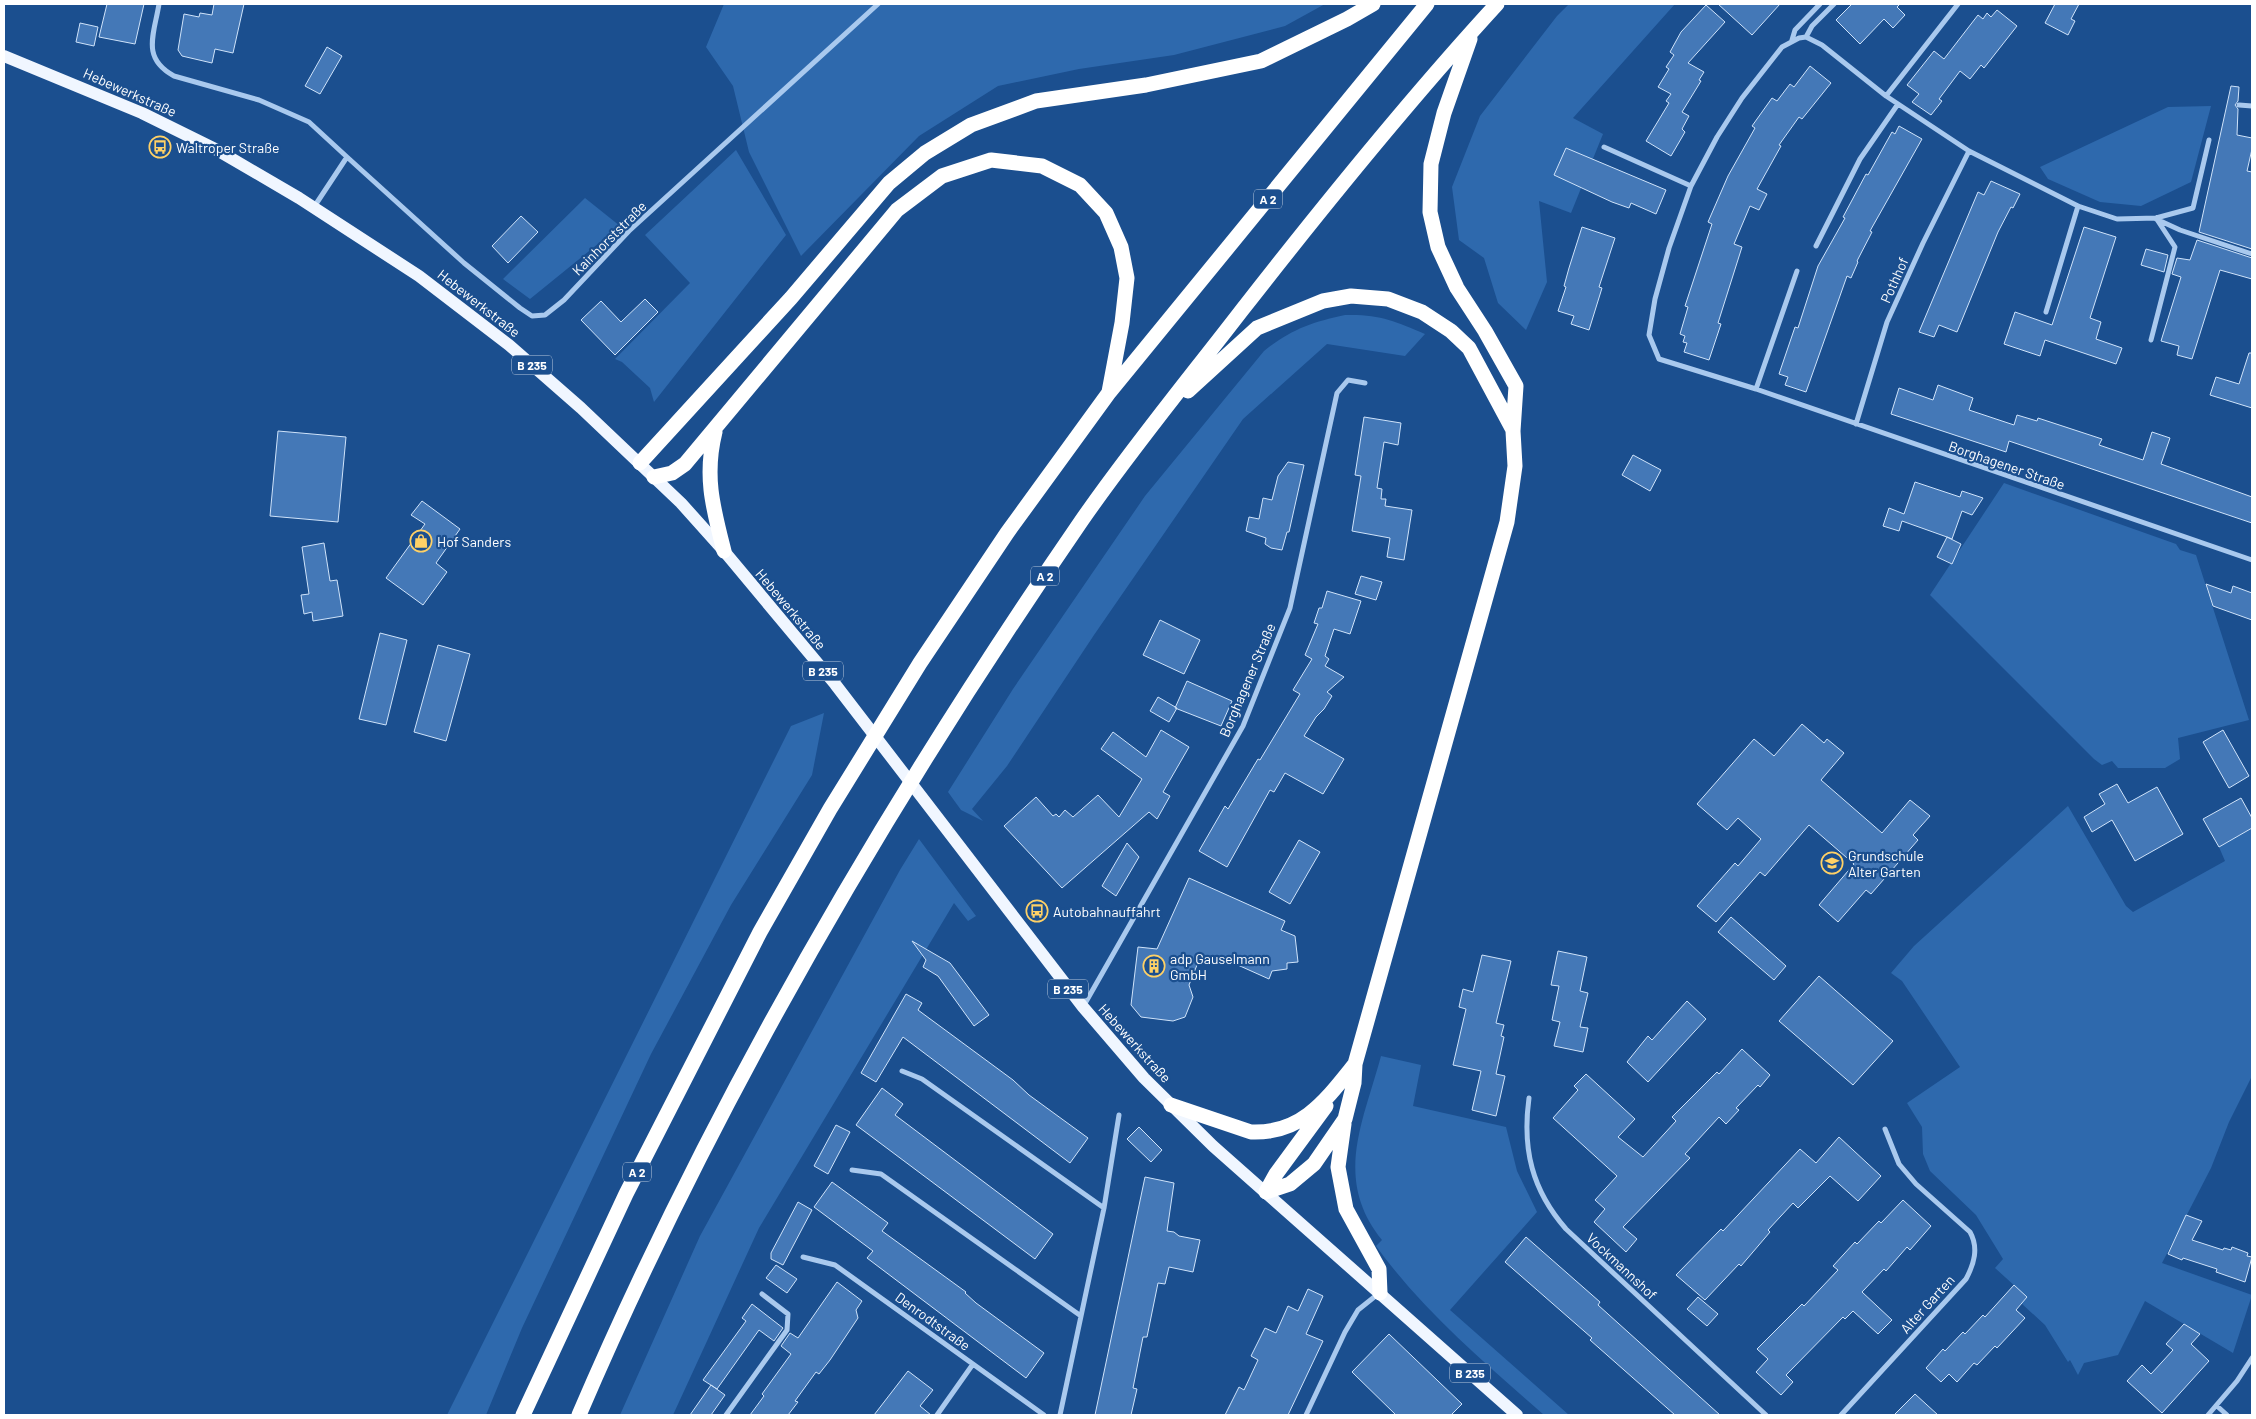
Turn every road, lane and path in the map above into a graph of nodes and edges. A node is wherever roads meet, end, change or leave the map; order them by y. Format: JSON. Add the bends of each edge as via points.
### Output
{"nodes":[{"id":1,"x":159,"y":4,"type":"edge"},
{"id":2,"x":878,"y":4,"type":"edge"},
{"id":3,"x":1373,"y":4,"type":"edge"},
{"id":4,"x":1427,"y":4,"type":"edge"},
{"id":5,"x":1497,"y":4,"type":"edge"},
{"id":6,"x":1820,"y":4,"type":"edge"},
{"id":7,"x":1834,"y":4,"type":"edge"},
{"id":8,"x":1958,"y":4,"type":"edge"},
{"id":9,"x":1472,"y":31,"type":"junction"},
{"id":10,"x":1806,"y":37,"type":"junction"},
{"id":11,"x":1792,"y":40,"type":"junction"},
{"id":12,"x":4,"y":56,"type":"edge"},
{"id":13,"x":1886,"y":96,"type":"junction"},
{"id":14,"x":1898,"y":104,"type":"junction"},
{"id":15,"x":2239,"y":105,"type":"dead end"},
{"id":16,"x":2252,"y":106,"type":"edge"},
{"id":17,"x":2209,"y":140,"type":"dead end"},
{"id":18,"x":1604,"y":147,"type":"dead end"},
{"id":19,"x":1969,"y":151,"type":"junction"},
{"id":20,"x":347,"y":157,"type":"junction"},
{"id":21,"x":1691,"y":186,"type":"junction"},
{"id":22,"x":2078,"y":206,"type":"junction"},
{"id":23,"x":313,"y":208,"type":"junction"},
{"id":24,"x":2156,"y":218,"type":"junction"},
{"id":25,"x":1816,"y":246,"type":"dead end"},
{"id":26,"x":2252,"y":254,"type":"edge"},
{"id":27,"x":1797,"y":271,"type":"dead end"},
{"id":28,"x":2046,"y":312,"type":"dead end"},
{"id":29,"x":2151,"y":340,"type":"dead end"},
{"id":30,"x":1365,"y":383,"type":"dead end"},
{"id":31,"x":1756,"y":388,"type":"junction"},
{"id":32,"x":1108,"y":394,"type":"junction"},
{"id":33,"x":1157,"y":419,"type":"junction"},
{"id":34,"x":1856,"y":424,"type":"junction"},
{"id":35,"x":716,"y":428,"type":"junction"},
{"id":36,"x":1513,"y":431,"type":"junction"},
{"id":37,"x":640,"y":463,"type":"junction"},
{"id":38,"x":654,"y":476,"type":"junction"},
{"id":39,"x":724,"y":551,"type":"junction"},
{"id":40,"x":2252,"y":560,"type":"edge"},
{"id":41,"x":1083,"y":1007,"type":"junction"},
{"id":42,"x":1355,"y":1064,"type":"junction"},
{"id":43,"x":902,"y":1071,"type":"dead end"},
{"id":44,"x":1341,"y":1081,"type":"junction"},
{"id":45,"x":1529,"y":1098,"type":"dead end"},
{"id":46,"x":1171,"y":1105,"type":"junction"},
{"id":47,"x":1119,"y":1115,"type":"dead end"},
{"id":48,"x":1345,"y":1119,"type":"junction"},
{"id":49,"x":1885,"y":1129,"type":"dead end"},
{"id":50,"x":852,"y":1170,"type":"dead end"},
{"id":51,"x":1266,"y":1192,"type":"junction"},
{"id":52,"x":1104,"y":1208,"type":"junction"},
{"id":53,"x":803,"y":1257,"type":"dead end"},
{"id":54,"x":1380,"y":1292,"type":"junction"},
{"id":55,"x":762,"y":1294,"type":"dead end"},
{"id":56,"x":1081,"y":1316,"type":"junction"},
{"id":57,"x":2252,"y":1358,"type":"edge"},
{"id":58,"x":973,"y":1364,"type":"junction"},
{"id":59,"x":2217,"y":1406,"type":"junction"},
{"id":60,"x":524,"y":1415,"type":"edge"},
{"id":61,"x":579,"y":1415,"type":"edge"},
{"id":62,"x":726,"y":1415,"type":"edge"},
{"id":63,"x":937,"y":1415,"type":"edge"},
{"id":64,"x":1044,"y":1415,"type":"edge"},
{"id":65,"x":1060,"y":1415,"type":"edge"},
{"id":66,"x":1306,"y":1415,"type":"edge"},
{"id":67,"x":1518,"y":1415,"type":"edge"},
{"id":68,"x":1766,"y":1415,"type":"edge"},
{"id":69,"x":1841,"y":1415,"type":"edge"},
{"id":70,"x":2208,"y":1415,"type":"edge"},
{"id":71,"x":2227,"y":1415,"type":"edge"}],
"edges":[{"from":1,"to":20,"type":"street","via":[[152,46],[154,60],[163,70],[259,100],[309,122]]},
{"from":2,"to":20,"type":"street","name":"Kainhorststraße","via":[[629,232],[564,300],[545,314],[532,316],[520,308],[464,263]]},
{"from":3,"to":37,"type":"highway","via":[[1261,61],[1146,86],[1036,101],[971,125],[925,153],[889,183]]},
{"from":4,"to":32,"type":"highway","number":"A 2"},
{"from":5,"to":9,"type":"highway","number":"A 2"},
{"from":6,"to":11,"type":"street","via":[[1795,30]]},
{"from":7,"to":10,"type":"street","via":[[1812,26]]},
{"from":8,"to":13,"type":"street"},
{"from":9,"to":33,"type":"highway","number":"A 2","via":[[1314,217]]},
{"from":9,"to":36,"type":"highway","via":[[1444,113],[1431,164],[1430,212],[1438,247],[1457,288],[1516,386]]},
{"from":10,"to":11,"type":"street"},
{"from":10,"to":13,"type":"street","via":[[1822,45]]},
{"from":11,"to":21,"type":"street","via":[[1782,47],[1742,98]]},
{"from":12,"to":23,"type":"main road","name":"Hebewerkstraße","number":"B 235","via":[[142,113],[217,150]]},
{"from":13,"to":14,"type":"street"},
{"from":14,"to":19,"type":"street"},
{"from":14,"to":25,"type":"street","via":[[1860,159]]},
{"from":15,"to":16,"type":"street"},
{"from":17,"to":24,"type":"street","via":[[2193,208]]},
{"from":18,"to":21,"type":"street"},
{"from":19,"to":22,"type":"street"},
{"from":19,"to":34,"type":"street","name":"Pothhof","via":[[1887,322]]},
{"from":20,"to":23,"type":"street"},
{"from":21,"to":31,"type":"street","name":"Borghagener Straße","via":[[1655,299],[1650,336],[1659,359]]},
{"from":22,"to":24,"type":"street","via":[[2117,219]]},
{"from":22,"to":28,"type":"street"},
{"from":23,"to":37,"type":"main road","name":"Hebewerkstraße","number":"B 235","via":[[419,276],[509,345]]},
{"from":24,"to":26,"type":"street","via":[[2180,230]]},
{"from":24,"to":29,"type":"street","via":[[2175,247]]},
{"from":27,"to":31,"type":"street"},
{"from":30,"to":41,"type":"street","name":"Borghagener Straße","via":[[1348,380],[1337,393],[1290,608],[1243,726]]},
{"from":31,"to":34,"type":"street","name":"Borghagener Straße"},
{"from":32,"to":35,"type":"highway","via":[[1127,278],[1121,247],[1106,213],[1080,185],[1042,166],[991,160],[942,176],[897,210]]},
{"from":32,"to":60,"type":"highway","number":"A 2","via":[[1007,533],[920,663],[830,809],[760,932],[626,1194]]},
{"from":33,"to":36,"type":"highway","via":[[1257,328],[1323,300],[1351,296],[1388,299],[1422,312],[1451,330],[1469,348]]},
{"from":33,"to":61,"type":"highway","number":"A 2","via":[[1084,518],[939,738],[813,946],[692,1172]]},
{"from":34,"to":40,"type":"street","name":"Borghagener Straße"},
{"from":35,"to":38,"type":"highway","via":[[685,464],[672,473]]},
{"from":35,"to":39,"type":"highway","via":[[709,456],[709,477]]},
{"from":36,"to":42,"type":"highway","via":[[1515,466],[1507,522]]},
{"from":37,"to":38,"type":"main road","name":"Hebewerkstraße","number":"B 235"},
{"from":38,"to":39,"type":"main road","name":"Hebewerkstraße","number":"B 235"},
{"from":39,"to":41,"type":"main road","name":"Hebewerkstraße","number":"B 235","via":[[835,684]]},
{"from":41,"to":46,"type":"main road","name":"Hebewerkstraße","number":"B 235"},
{"from":42,"to":44,"type":"highway"},
{"from":42,"to":48,"type":"highway"},
{"from":43,"to":52,"type":"street","via":[[922,1078]]},
{"from":44,"to":46,"type":"highway","via":[[1304,1119],[1263,1133],[1234,1127]]},
{"from":44,"to":51,"type":"highway"},
{"from":45,"to":68,"type":"street","name":"Vockmannshof","via":[[1526,1146],[1532,1169],[1553,1214]]},
{"from":46,"to":51,"type":"main road","name":"Hebewerkstraße","number":"B 235"},
{"from":47,"to":52,"type":"street"},
{"from":48,"to":51,"type":"highway","via":[[1314,1164],[1290,1184]]},
{"from":48,"to":54,"type":"highway","via":[[1338,1167],[1346,1209],[1379,1269]]},
{"from":49,"to":69,"type":"street","name":"Alter Garten","via":[[1899,1164],[1916,1184],[1970,1232],[1974,1239],[1975,1258],[1966,1278]]},
{"from":50,"to":56,"type":"street","via":[[881,1174]]},
{"from":51,"to":54,"type":"main road","name":"Hebewerkstraße","number":"B 235"},
{"from":52,"to":56,"type":"street"},
{"from":53,"to":58,"type":"street","name":"Denrodtstraße","via":[[835,1265]]},
{"from":54,"to":66,"type":"street","via":[[1358,1310],[1344,1332]]},
{"from":54,"to":67,"type":"main road","name":"Hebewerkstraße","number":"B 235"},
{"from":55,"to":62,"type":"street","via":[[788,1314],[787,1330]]},
{"from":56,"to":65,"type":"street"},
{"from":57,"to":59,"type":"street"},
{"from":58,"to":63,"type":"street"},
{"from":58,"to":64,"type":"street","name":"Denrodtstraße"},
{"from":59,"to":70,"type":"street"},
{"from":59,"to":71,"type":"street"}]}
